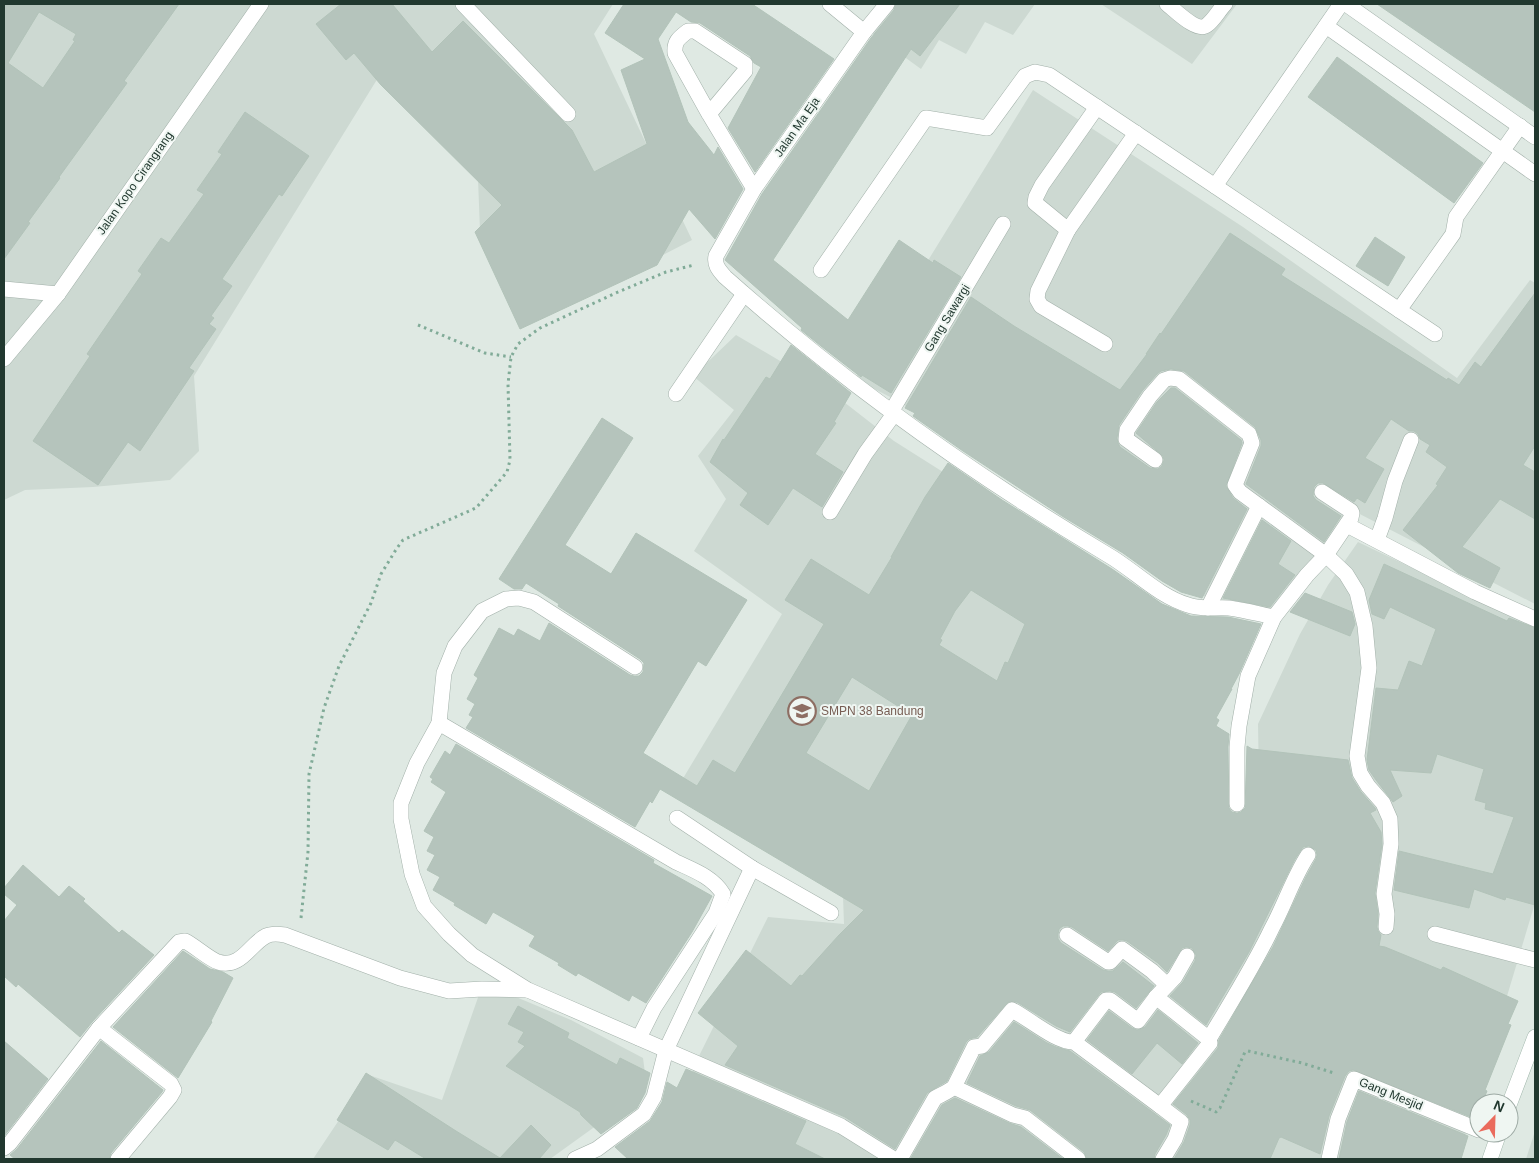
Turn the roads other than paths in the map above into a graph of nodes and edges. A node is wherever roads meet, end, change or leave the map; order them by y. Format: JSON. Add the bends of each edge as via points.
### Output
{"nodes":[{"id":1,"x":260,"y":4,"type":"edge"},
{"id":2,"x":463,"y":4,"type":"edge"},
{"id":3,"x":830,"y":4,"type":"edge"},
{"id":4,"x":887,"y":4,"type":"edge"},
{"id":5,"x":1166,"y":4,"type":"edge"},
{"id":6,"x":1225,"y":4,"type":"edge"},
{"id":7,"x":1341,"y":4,"type":"edge"},
{"id":8,"x":1346,"y":4,"type":"edge"},
{"id":9,"x":1326,"y":26,"type":"junction"},
{"id":10,"x":864,"y":32,"type":"junction"},
{"id":11,"x":1097,"y":106,"type":"junction"},
{"id":12,"x":568,"y":114,"type":"dead end"},
{"id":13,"x":710,"y":114,"type":"junction"},
{"id":14,"x":1520,"y":126,"type":"junction"},
{"id":15,"x":1136,"y":133,"type":"junction"},
{"id":16,"x":1535,"y":136,"type":"edge"},
{"id":17,"x":1503,"y":151,"type":"junction"},
{"id":18,"x":1535,"y":174,"type":"edge"},
{"id":19,"x":1216,"y":186,"type":"junction"},
{"id":20,"x":754,"y":189,"type":"junction"},
{"id":21,"x":1003,"y":224,"type":"dead end"},
{"id":22,"x":1068,"y":230,"type":"junction"},
{"id":23,"x":821,"y":270,"type":"dead end"},
{"id":24,"x":4,"y":288,"type":"edge"},
{"id":25,"x":58,"y":294,"type":"junction"},
{"id":26,"x":744,"y":294,"type":"junction"},
{"id":27,"x":1399,"y":310,"type":"junction"},
{"id":28,"x":1435,"y":334,"type":"dead end"},
{"id":29,"x":1105,"y":344,"type":"dead end"},
{"id":30,"x":4,"y":359,"type":"edge"},
{"id":31,"x":676,"y":394,"type":"dead end"},
{"id":32,"x":893,"y":413,"type":"junction"},
{"id":33,"x":1411,"y":440,"type":"dead end"},
{"id":34,"x":1155,"y":460,"type":"dead end"},
{"id":35,"x":1322,"y":492,"type":"dead end"},
{"id":36,"x":1259,"y":506,"type":"junction"},
{"id":37,"x":830,"y":512,"type":"dead end"},
{"id":38,"x":1347,"y":525,"type":"junction"},
{"id":39,"x":1377,"y":540,"type":"junction"},
{"id":40,"x":1326,"y":555,"type":"junction"},
{"id":41,"x":1208,"y":608,"type":"junction"},
{"id":42,"x":1274,"y":617,"type":"junction"},
{"id":43,"x":1535,"y":619,"type":"edge"},
{"id":44,"x":635,"y":667,"type":"dead end"},
{"id":45,"x":439,"y":723,"type":"junction"},
{"id":46,"x":1237,"y":804,"type":"dead end"},
{"id":47,"x":677,"y":818,"type":"dead end"},
{"id":48,"x":1308,"y":855,"type":"dead end"},
{"id":49,"x":752,"y":868,"type":"junction"},
{"id":50,"x":831,"y":913,"type":"dead end"},
{"id":51,"x":1386,"y":927,"type":"dead end"},
{"id":52,"x":1435,"y":934,"type":"dead end"},
{"id":53,"x":1067,"y":935,"type":"dead end"},
{"id":54,"x":1188,"y":956,"type":"dead end"},
{"id":55,"x":1535,"y":960,"type":"edge"},
{"id":56,"x":1167,"y":985,"type":"junction"},
{"id":57,"x":528,"y":990,"type":"junction"},
{"id":58,"x":1156,"y":997,"type":"junction"},
{"id":59,"x":99,"y":1028,"type":"junction"},
{"id":60,"x":1535,"y":1037,"type":"edge"},
{"id":61,"x":639,"y":1038,"type":"junction"},
{"id":62,"x":1209,"y":1039,"type":"junction"},
{"id":63,"x":1074,"y":1042,"type":"junction"},
{"id":64,"x":666,"y":1050,"type":"junction"},
{"id":65,"x":954,"y":1086,"type":"junction"},
{"id":66,"x":1513,"y":1093,"type":"edge"},
{"id":67,"x":1160,"y":1106,"type":"junction"},
{"id":68,"x":1469,"y":1126,"type":"edge"},
{"id":69,"x":6,"y":1143,"type":"edge"},
{"id":70,"x":1493,"y":1143,"type":"edge"},
{"id":71,"x":118,"y":1159,"type":"edge"},
{"id":72,"x":575,"y":1159,"type":"edge"},
{"id":73,"x":894,"y":1159,"type":"edge"},
{"id":74,"x":900,"y":1159,"type":"edge"},
{"id":75,"x":1078,"y":1159,"type":"edge"},
{"id":76,"x":1163,"y":1159,"type":"edge"},
{"id":77,"x":1329,"y":1159,"type":"edge"},
{"id":78,"x":1490,"y":1159,"type":"edge"}],
"edges":[{"from":1,"to":25,"type":"street","name":"Jalan Kopo Cirangrang"},
{"from":2,"to":12,"type":"street"},
{"from":3,"to":10,"type":"street"},
{"from":4,"to":10,"type":"street","name":"Jalan Ma Eja"},
{"from":5,"to":6,"type":"street","via":[[1201,28]]},
{"from":7,"to":9,"type":"street"},
{"from":8,"to":14,"type":"street"},
{"from":9,"to":17,"type":"street"},
{"from":9,"to":19,"type":"street"},
{"from":10,"to":20,"type":"street","name":"Jalan Ma Eja"},
{"from":11,"to":15,"type":"street"},
{"from":11,"to":22,"type":"street","via":[[1036,197],[1035,202]]},
{"from":11,"to":23,"type":"street","via":[[1049,75],[1035,72],[1025,76],[987,128],[926,118]]},
{"from":13,"to":13,"type":"street","via":[[675,53],[676,41],[688,31],[695,31],[745,64],[744,71]]},
{"from":13,"to":20,"type":"street"},
{"from":14,"to":16,"type":"street"},
{"from":14,"to":17,"type":"street"},
{"from":15,"to":19,"type":"street"},
{"from":15,"to":22,"type":"street"},
{"from":17,"to":18,"type":"street"},
{"from":17,"to":27,"type":"street","via":[[1456,217],[1453,234]]},
{"from":19,"to":27,"type":"street"},
{"from":20,"to":26,"type":"street","name":"Jalan Ma Eja","via":[[715,259],[718,269]]},
{"from":21,"to":32,"type":"street","name":"Gang Sawargi"},
{"from":22,"to":29,"type":"street","via":[[1038,291],[1038,299],[1041,306]]},
{"from":24,"to":25,"type":"street"},
{"from":25,"to":30,"type":"street","name":"Jalan Kopo Cirangrang"},
{"from":26,"to":31,"type":"street"},
{"from":26,"to":32,"type":"street","via":[[837,372]]},
{"from":27,"to":28,"type":"street"},
{"from":32,"to":37,"type":"street","name":"Gang Sawargi"},
{"from":32,"to":41,"type":"street","via":[[1160,591],[1187,605]]},
{"from":33,"to":39,"type":"street"},
{"from":34,"to":36,"type":"street","via":[[1126,439],[1127,430],[1164,380],[1179,379],[1249,434],[1252,443],[1235,485]]},
{"from":35,"to":38,"type":"street","via":[[1352,513]]},
{"from":36,"to":40,"type":"street"},
{"from":36,"to":41,"type":"street"},
{"from":38,"to":39,"type":"street"},
{"from":38,"to":40,"type":"street"},
{"from":39,"to":43,"type":"street","via":[[1475,592]]},
{"from":40,"to":42,"type":"street"},
{"from":40,"to":51,"type":"street","via":[[1346,574],[1357,592],[1365,626],[1369,668],[1357,756],[1360,773],[1383,803],[1390,819],[1391,844],[1384,894]]},
{"from":41,"to":42,"type":"street","via":[[1228,608]]},
{"from":42,"to":46,"type":"street","via":[[1248,676],[1237,747]]},
{"from":44,"to":45,"type":"street","via":[[534,602],[506,599],[482,611],[455,646],[444,673]]},
{"from":45,"to":57,"type":"street","via":[[416,763],[402,803],[401,819],[412,874],[424,906],[449,934],[472,955]]},
{"from":45,"to":61,"type":"street","via":[[718,886],[723,894],[716,913],[654,1008]]},
{"from":47,"to":49,"type":"street"},
{"from":48,"to":62,"type":"street","via":[[1272,928]]},
{"from":49,"to":50,"type":"street"},
{"from":49,"to":64,"type":"street"},
{"from":52,"to":55,"type":"street"},
{"from":53,"to":56,"type":"street","via":[[1108,962],[1122,949]]},
{"from":54,"to":56,"type":"street"},
{"from":56,"to":58,"type":"street"},
{"from":57,"to":59,"type":"street","via":[[449,991],[400,978],[285,935],[265,936],[240,959],[228,963],[217,962],[186,941],[179,942]]},
{"from":57,"to":61,"type":"street"},
{"from":58,"to":62,"type":"street"},
{"from":58,"to":63,"type":"street","via":[[1138,1021],[1106,1000]]},
{"from":59,"to":69,"type":"street"},
{"from":59,"to":71,"type":"street","via":[[171,1084],[174,1090]]},
{"from":60,"to":66,"type":"street"},
{"from":61,"to":64,"type":"street"},
{"from":62,"to":67,"type":"street","via":[[1210,1043]]},
{"from":63,"to":65,"type":"street","via":[[1057,1037],[1012,1010],[982,1046],[974,1047]]},
{"from":63,"to":67,"type":"street"},
{"from":64,"to":72,"type":"street","via":[[654,1097],[644,1114]]},
{"from":64,"to":73,"type":"street","via":[[841,1126]]},
{"from":65,"to":74,"type":"street","via":[[935,1098]]},
{"from":65,"to":75,"type":"street","via":[[1013,1115],[1026,1118]]},
{"from":67,"to":76,"type":"street","via":[[1181,1122]]},
{"from":68,"to":77,"type":"street","name":"Gang Mesjid","via":[[1354,1079],[1338,1119]]},
{"from":70,"to":78,"type":"street"}]}
